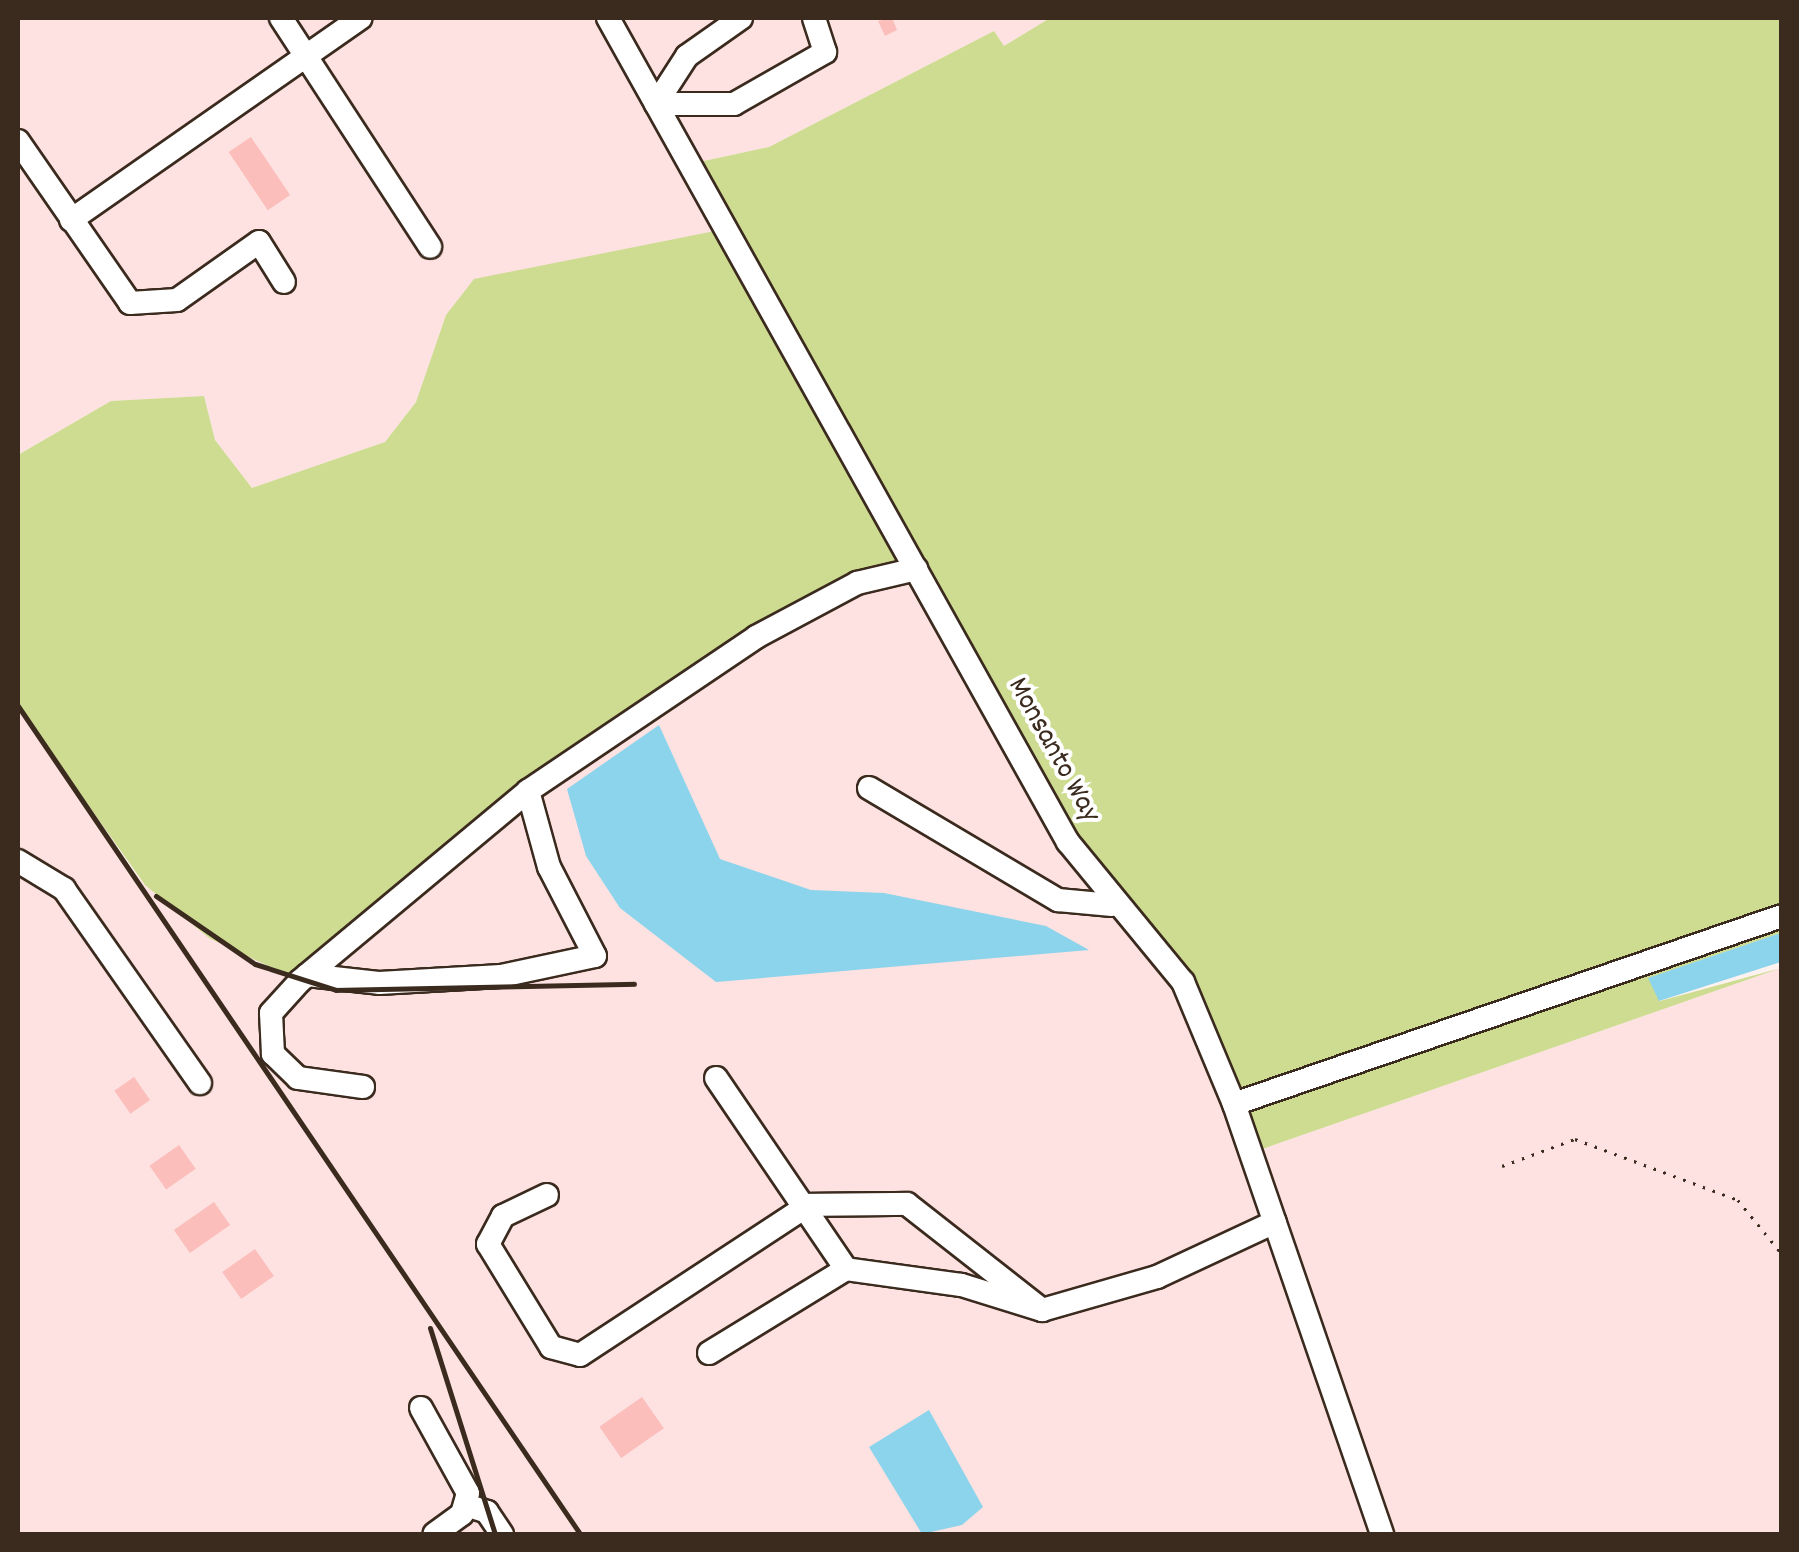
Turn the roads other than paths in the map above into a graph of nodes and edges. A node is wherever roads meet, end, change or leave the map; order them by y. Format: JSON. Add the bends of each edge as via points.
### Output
{"nodes":[{"id":1,"x":282,"y":18,"type":"edge"},
{"id":2,"x":361,"y":18,"type":"edge"},
{"id":3,"x":608,"y":18,"type":"edge"},
{"id":4,"x":741,"y":18,"type":"edge"},
{"id":5,"x":814,"y":18,"type":"edge"},
{"id":6,"x":308,"y":55,"type":"junction"},
{"id":7,"x":656,"y":104,"type":"junction"},
{"id":8,"x":18,"y":141,"type":"edge"},
{"id":9,"x":71,"y":220,"type":"junction"},
{"id":10,"x":430,"y":248,"type":"dead end"},
{"id":11,"x":284,"y":282,"type":"dead end"},
{"id":12,"x":916,"y":569,"type":"junction"},
{"id":13,"x":869,"y":788,"type":"dead end"},
{"id":14,"x":528,"y":791,"type":"junction"},
{"id":15,"x":18,"y":861,"type":"edge"},
{"id":16,"x":1112,"y":905,"type":"junction"},
{"id":17,"x":1782,"y":916,"type":"edge"},
{"id":18,"x":307,"y":975,"type":"junction"},
{"id":19,"x":716,"y":1078,"type":"dead end"},
{"id":20,"x":200,"y":1083,"type":"dead end"},
{"id":21,"x":363,"y":1086,"type":"dead end"},
{"id":22,"x":1234,"y":1104,"type":"junction"},
{"id":23,"x":547,"y":1195,"type":"dead end"},
{"id":24,"x":808,"y":1205,"type":"junction"},
{"id":25,"x":1274,"y":1222,"type":"junction"},
{"id":26,"x":846,"y":1269,"type":"junction"},
{"id":27,"x":1042,"y":1310,"type":"junction"},
{"id":28,"x":709,"y":1352,"type":"dead end"},
{"id":29,"x":421,"y":1408,"type":"dead end"},
{"id":30,"x":470,"y":1506,"type":"junction"},
{"id":31,"x":434,"y":1534,"type":"edge"},
{"id":32,"x":482,"y":1534,"type":"edge"},
{"id":33,"x":502,"y":1534,"type":"edge"},
{"id":34,"x":1382,"y":1534,"type":"edge"}],
"edges":[{"from":1,"to":6,"type":"street"},
{"from":2,"to":6,"type":"street"},
{"from":3,"to":7,"type":"street","name":"Monsanto Way"},
{"from":4,"to":7,"type":"street","via":[[686,56]]},
{"from":5,"to":7,"type":"street","via":[[824,52],[734,104]]},
{"from":6,"to":9,"type":"street"},
{"from":6,"to":10,"type":"street"},
{"from":7,"to":12,"type":"street","name":"Monsanto Way"},
{"from":8,"to":9,"type":"street"},
{"from":9,"to":11,"type":"street","via":[[130,303],[177,300],[260,242]]},
{"from":12,"to":14,"type":"street","via":[[858,583],[756,636]]},
{"from":12,"to":16,"type":"street","name":"Monsanto Way"},
{"from":13,"to":16,"type":"street","via":[[1058,900]]},
{"from":14,"to":18,"type":"street"},
{"from":14,"to":18,"type":"street","via":[[548,866],[595,956],[501,976],[379,983]]},
{"from":15,"to":20,"type":"street","via":[[64,888]]},
{"from":16,"to":22,"type":"street","name":"Monsanto Way","via":[[1182,982]]},
{"from":17,"to":22,"type":"street"},
{"from":18,"to":21,"type":"street","via":[[271,1013],[272,1054],[298,1078]]},
{"from":19,"to":24,"type":"street"},
{"from":22,"to":25,"type":"street","name":"Monsanto Way"},
{"from":23,"to":24,"type":"street","via":[[503,1216],[488,1244],[551,1347],[580,1355]]},
{"from":24,"to":26,"type":"street"},
{"from":24,"to":27,"type":"street","via":[[907,1204]]},
{"from":25,"to":27,"type":"street","via":[[1157,1277]]},
{"from":25,"to":34,"type":"street","name":"Monsanto Way"},
{"from":26,"to":27,"type":"street","via":[[961,1285]]},
{"from":26,"to":28,"type":"street"},
{"from":29,"to":30,"type":"street"},
{"from":30,"to":31,"type":"street"},
{"from":30,"to":32,"type":"street"},
{"from":30,"to":33,"type":"street","via":[[487,1512]]}]}
